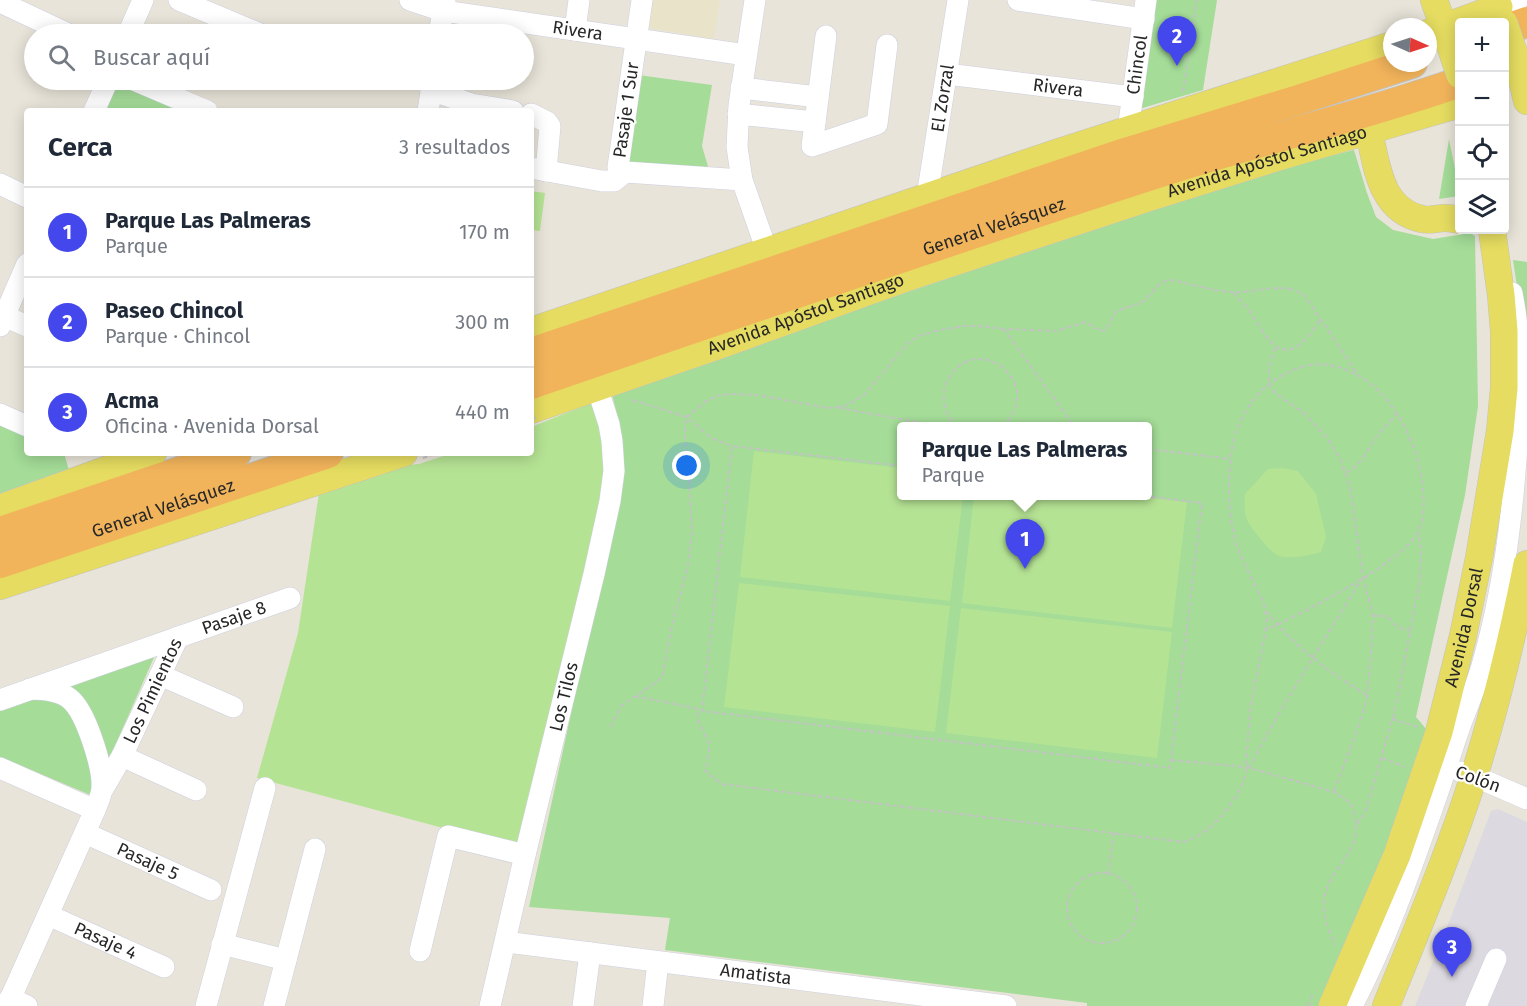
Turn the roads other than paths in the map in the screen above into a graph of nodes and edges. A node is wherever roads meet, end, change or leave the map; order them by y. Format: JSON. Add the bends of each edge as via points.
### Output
{"nodes":[{"id":1,"x":143,"y":0,"type":"edge"},
{"id":2,"x":179,"y":0,"type":"edge"},
{"id":3,"x":411,"y":0,"type":"edge"},
{"id":4,"x":579,"y":0,"type":"edge"},
{"id":5,"x":642,"y":0,"type":"edge"},
{"id":6,"x":755,"y":0,"type":"edge"},
{"id":7,"x":957,"y":0,"type":"edge"},
{"id":8,"x":1018,"y":0,"type":"edge"},
{"id":9,"x":0,"y":2,"type":"edge"},
{"id":10,"x":444,"y":5,"type":"edge"},
{"id":11,"x":1145,"y":10,"type":"edge"},
{"id":12,"x":1507,"y":15,"type":"edge"},
{"id":13,"x":47,"y":24,"type":"edge"},
{"id":14,"x":132,"y":24,"type":"edge"},
{"id":15,"x":236,"y":24,"type":"edge"},
{"id":16,"x":441,"y":24,"type":"edge"},
{"id":17,"x":1439,"y":26,"type":"edge"},
{"id":18,"x":575,"y":30,"type":"junction"},
{"id":19,"x":826,"y":36,"type":"dead end"},
{"id":20,"x":636,"y":39,"type":"junction"},
{"id":21,"x":887,"y":45,"type":"dead end"},
{"id":22,"x":1383,"y":48,"type":"edge"},
{"id":23,"x":746,"y":55,"type":"junction"},
{"id":24,"x":1384,"y":72,"type":"edge"},
{"id":25,"x":1459,"y":72,"type":"edge"},
{"id":26,"x":947,"y":74,"type":"junction"},
{"id":27,"x":1519,"y":78,"type":"edge"},
{"id":28,"x":1455,"y":84,"type":"edge"},
{"id":29,"x":741,"y":88,"type":"junction"},
{"id":30,"x":103,"y":90,"type":"edge"},
{"id":31,"x":158,"y":90,"type":"edge"},
{"id":32,"x":431,"y":94,"type":"edge"},
{"id":33,"x":818,"y":97,"type":"junction"},
{"id":34,"x":1133,"y":97,"type":"junction"},
{"id":35,"x":1455,"y":106,"type":"edge"},
{"id":36,"x":95,"y":108,"type":"edge"},
{"id":37,"x":200,"y":108,"type":"edge"},
{"id":38,"x":481,"y":108,"type":"edge"},
{"id":39,"x":738,"y":114,"type":"junction"},
{"id":40,"x":534,"y":116,"type":"edge"},
{"id":41,"x":815,"y":122,"type":"junction"},
{"id":42,"x":1128,"y":130,"type":"junction"},
{"id":43,"x":1369,"y":132,"type":"junction"},
{"id":44,"x":538,"y":169,"type":"edge"},
{"id":45,"x":625,"y":172,"type":"junction"},
{"id":46,"x":742,"y":180,"type":"junction"},
{"id":47,"x":0,"y":184,"type":"edge"},
{"id":48,"x":24,"y":196,"type":"edge"},
{"id":49,"x":927,"y":197,"type":"junction"},
{"id":50,"x":1455,"y":216,"type":"edge"},
{"id":51,"x":1494,"y":234,"type":"edge"},
{"id":52,"x":767,"y":251,"type":"junction"},
{"id":53,"x":24,"y":271,"type":"edge"},
{"id":54,"x":903,"y":279,"type":"junction"},
{"id":55,"x":2,"y":321,"type":"edge"},
{"id":56,"x":24,"y":325,"type":"edge"},
{"id":57,"x":534,"y":330,"type":"edge"},
{"id":58,"x":655,"y":342,"type":"junction"},
{"id":59,"x":534,"y":352,"type":"edge"},
{"id":60,"x":534,"y":383,"type":"edge"},
{"id":61,"x":597,"y":387,"type":"junction"},
{"id":62,"x":534,"y":408,"type":"edge"},
{"id":63,"x":0,"y":414,"type":"edge"},
{"id":64,"x":24,"y":425,"type":"edge"},
{"id":65,"x":145,"y":456,"type":"edge"},
{"id":66,"x":227,"y":456,"type":"edge"},
{"id":67,"x":319,"y":456,"type":"edge"},
{"id":68,"x":410,"y":456,"type":"edge"},
{"id":69,"x":300,"y":462,"type":"junction"},
{"id":70,"x":1527,"y":483,"type":"edge"},
{"id":71,"x":0,"y":508,"type":"edge"},
{"id":72,"x":0,"y":532,"type":"edge"},
{"id":73,"x":129,"y":542,"type":"junction"},
{"id":74,"x":0,"y":563,"type":"edge"},
{"id":75,"x":1527,"y":564,"type":"edge"},
{"id":76,"x":0,"y":586,"type":"edge"},
{"id":77,"x":290,"y":598,"type":"dead end"},
{"id":78,"x":178,"y":637,"type":"junction"},
{"id":79,"x":160,"y":675,"type":"junction"},
{"id":80,"x":30,"y":689,"type":"junction"},
{"id":81,"x":0,"y":700,"type":"edge"},
{"id":82,"x":233,"y":707,"type":"dead end"},
{"id":83,"x":122,"y":756,"type":"junction"},
{"id":84,"x":1438,"y":768,"type":"junction"},
{"id":85,"x":1,"y":772,"type":"edge"},
{"id":86,"x":265,"y":788,"type":"dead end"},
{"id":87,"x":102,"y":789,"type":"junction"},
{"id":88,"x":196,"y":790,"type":"dead end"},
{"id":89,"x":1527,"y":799,"type":"edge"},
{"id":90,"x":95,"y":810,"type":"junction"},
{"id":91,"x":85,"y":833,"type":"junction"},
{"id":92,"x":315,"y":849,"type":"dead end"},
{"id":93,"x":525,"y":855,"type":"junction"},
{"id":94,"x":212,"y":890,"type":"dead end"},
{"id":95,"x":48,"y":915,"type":"junction"},
{"id":96,"x":506,"y":942,"type":"junction"},
{"id":97,"x":222,"y":944,"type":"junction"},
{"id":98,"x":420,"y":951,"type":"dead end"},
{"id":99,"x":590,"y":953,"type":"junction"},
{"id":100,"x":1496,"y":959,"type":"dead end"},
{"id":101,"x":286,"y":960,"type":"junction"},
{"id":102,"x":658,"y":962,"type":"junction"},
{"id":103,"x":164,"y":967,"type":"dead end"},
{"id":104,"x":872,"y":997,"type":"edge"},
{"id":105,"x":1324,"y":998,"type":"edge"},
{"id":106,"x":14,"y":1004,"type":"edge"},
{"id":107,"x":206,"y":1006,"type":"edge"},
{"id":108,"x":274,"y":1006,"type":"edge"},
{"id":109,"x":490,"y":1006,"type":"edge"},
{"id":110,"x":584,"y":1006,"type":"edge"},
{"id":111,"x":652,"y":1006,"type":"edge"},
{"id":112,"x":1006,"y":1006,"type":"edge"},
{"id":113,"x":1352,"y":1006,"type":"edge"},
{"id":114,"x":1368,"y":1006,"type":"edge"},
{"id":115,"x":1386,"y":1006,"type":"edge"},
{"id":116,"x":1476,"y":1006,"type":"edge"}],
"edges":[{"from":1,"to":14,"type":"street"},
{"from":2,"to":15,"type":"street"},
{"from":3,"to":10,"type":"street","name":"Rivera"},
{"from":4,"to":18,"type":"street"},
{"from":5,"to":20,"type":"street","name":"Pasaje 1 Sur"},
{"from":6,"to":23,"type":"street"},
{"from":7,"to":26,"type":"street","name":"El Zorzal"},
{"from":8,"to":11,"type":"street"},
{"from":9,"to":13,"type":"street"},
{"from":10,"to":16,"type":"street"},
{"from":10,"to":18,"type":"street","name":"Rivera"},
{"from":11,"to":34,"type":"street","name":"Chincol"},
{"from":12,"to":17,"type":"main road"},
{"from":12,"to":27,"type":"main road","bridge":true},
{"from":17,"to":25,"type":"main road","bridge":true},
{"from":18,"to":20,"type":"street","name":"Rivera"},
{"from":19,"to":33,"type":"street"},
{"from":20,"to":23,"type":"street","name":"Rivera"},
{"from":20,"to":45,"type":"street","name":"Pasaje 1 Sur","via":[[618,158],[618,167]]},
{"from":21,"to":41,"type":"street","via":[[877,124],[812,146]]},
{"from":22,"to":42,"type":"main road"},
{"from":23,"to":29,"type":"street"},
{"from":24,"to":59,"type":"highway","name":"General Velásquez","via":[[1114,157]]},
{"from":26,"to":34,"type":"street","name":"Rivera"},
{"from":26,"to":49,"type":"street","name":"El Zorzal"},
{"from":28,"to":58,"type":"highway","name":"General Velásquez","via":[[1145,177]]},
{"from":29,"to":33,"type":"street"},
{"from":29,"to":39,"type":"street"},
{"from":30,"to":36,"type":"street"},
{"from":31,"to":37,"type":"street"},
{"from":32,"to":38,"type":"street"},
{"from":33,"to":41,"type":"street"},
{"from":34,"to":42,"type":"street","name":"Chincol"},
{"from":35,"to":43,"type":"main road","name":"Avenida Apóstol Santiago"},
{"from":39,"to":41,"type":"street"},
{"from":39,"to":46,"type":"street"},
{"from":40,"to":44,"type":"street","via":[[550,126]]},
{"from":42,"to":49,"type":"main road"},
{"from":43,"to":50,"type":"main road","via":[[1383,187],[1392,201],[1406,213],[1425,220]]},
{"from":43,"to":54,"type":"main road","name":"Avenida Apóstol Santiago","via":[[1148,198]]},
{"from":44,"to":45,"type":"street","via":[[602,181],[614,181]]},
{"from":45,"to":46,"type":"street","name":"Pasaje 1 Sur"},
{"from":46,"to":52,"type":"street"},
{"from":47,"to":48,"type":"street"},
{"from":49,"to":52,"type":"main road"},
{"from":51,"to":84,"type":"main road","name":"Avenida Dorsal","via":[[1504,331],[1500,431],[1463,636],[1439,732]]},
{"from":52,"to":57,"type":"main road"},
{"from":53,"to":55,"type":"street"},
{"from":54,"to":58,"type":"highway"},
{"from":54,"to":61,"type":"main road","name":"Avenida Apóstol Santiago"},
{"from":55,"to":56,"type":"street"},
{"from":58,"to":60,"type":"highway","name":"General Velásquez"},
{"from":61,"to":62,"type":"main road","name":"Avenida Apóstol Santiago"},
{"from":61,"to":93,"type":"street","name":"Los Tilos","via":[[612,441],[612,486]]},
{"from":63,"to":64,"type":"street"},
{"from":65,"to":71,"type":"main road"},
{"from":66,"to":72,"type":"highway","name":"General Velásquez"},
{"from":67,"to":69,"type":"highway","name":"General Velásquez"},
{"from":68,"to":73,"type":"main road"},
{"from":69,"to":73,"type":"highway"},
{"from":69,"to":74,"type":"highway","name":"General Velásquez"},
{"from":70,"to":84,"type":"street","via":[[1497,637]]},
{"from":73,"to":76,"type":"main road"},
{"from":75,"to":84,"type":"main road","name":"Avenida Dorsal","via":[[1498,691]]},
{"from":77,"to":78,"type":"street","name":"Pasaje 8"},
{"from":78,"to":79,"type":"street","name":"Los Pimientos"},
{"from":78,"to":80,"type":"street","name":"Los Pimientos"},
{"from":79,"to":82,"type":"street"},
{"from":79,"to":83,"type":"street","name":"Los Pimientos"},
{"from":80,"to":81,"type":"street","name":"Los Pimientos"},
{"from":80,"to":87,"type":"street","name":"Los Pimientos","via":[[61,694],[78,707],[97,756]]},
{"from":83,"to":87,"type":"street","name":"Los Pimientos"},
{"from":83,"to":88,"type":"street"},
{"from":84,"to":89,"type":"street","name":"Colón"},
{"from":84,"to":105,"type":"main road","name":"Avenida Dorsal"},
{"from":84,"to":113,"type":"street","via":[[1396,906]]},
{"from":84,"to":114,"type":"street","via":[[1434,847]]},
{"from":84,"to":115,"type":"main road","name":"Avenida Dorsal","via":[[1433,890]]},
{"from":85,"to":90,"type":"street"},
{"from":86,"to":97,"type":"street"},
{"from":87,"to":90,"type":"street","name":"Los Pimientos"},
{"from":90,"to":91,"type":"street","name":"Los Pimientos"},
{"from":91,"to":94,"type":"street","name":"Pasaje 5"},
{"from":91,"to":95,"type":"street","name":"Los Pimientos"},
{"from":92,"to":101,"type":"street"},
{"from":93,"to":96,"type":"street","name":"Los Tilos"},
{"from":93,"to":98,"type":"street","via":[[448,836]]},
{"from":95,"to":103,"type":"street","name":"Pasaje 4"},
{"from":95,"to":106,"type":"street","name":"Los Pimientos"},
{"from":96,"to":99,"type":"street","name":"Amatista"},
{"from":96,"to":109,"type":"street","name":"Los Tilos"},
{"from":97,"to":101,"type":"street"},
{"from":97,"to":107,"type":"street"},
{"from":99,"to":102,"type":"street","name":"Amatista"},
{"from":99,"to":110,"type":"street"},
{"from":100,"to":116,"type":"street"},
{"from":101,"to":108,"type":"street"},
{"from":102,"to":104,"type":"street","name":"Amatista"},
{"from":102,"to":111,"type":"street"},
{"from":104,"to":112,"type":"street","name":"Amatista"}]}
